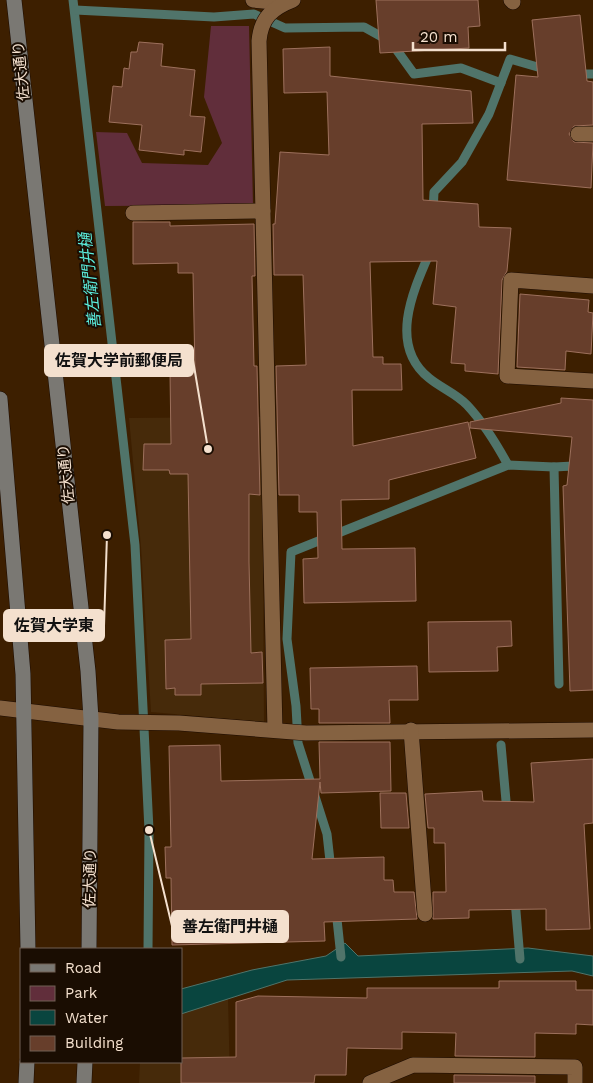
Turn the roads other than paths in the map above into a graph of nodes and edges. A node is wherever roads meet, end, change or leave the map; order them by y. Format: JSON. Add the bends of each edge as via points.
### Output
{"nodes":[{"id":1,"x":14,"y":0,"type":"edge"},
{"id":2,"x":288,"y":2,"type":"edge"},
{"id":3,"x":261,"y":9,"type":"edge"},
{"id":4,"x":578,"y":134,"type":"dead end"},
{"id":5,"x":593,"y":134,"type":"edge"},
{"id":6,"x":264,"y":211,"type":"junction"},
{"id":7,"x":133,"y":212,"type":"dead end"},
{"id":8,"x":593,"y":286,"type":"edge"},
{"id":9,"x":593,"y":381,"type":"edge"},
{"id":10,"x":0,"y":399,"type":"edge"},
{"id":11,"x":0,"y":708,"type":"edge"},
{"id":12,"x":24,"y":710,"type":"junction"},
{"id":13,"x":91,"y":719,"type":"junction"},
{"id":14,"x":411,"y":730,"type":"junction"},
{"id":15,"x":593,"y":730,"type":"edge"},
{"id":16,"x":281,"y":731,"type":"junction"},
{"id":17,"x":425,"y":914,"type":"dead end"},
{"id":18,"x":28,"y":948,"type":"edge"},
{"id":19,"x":89,"y":948,"type":"edge"},
{"id":20,"x":27,"y":1063,"type":"edge"},
{"id":21,"x":85,"y":1063,"type":"edge"},
{"id":22,"x":26,"y":1083,"type":"edge"},
{"id":23,"x":84,"y":1083,"type":"edge"},
{"id":24,"x":370,"y":1083,"type":"edge"},
{"id":25,"x":575,"y":1083,"type":"edge"}],
"edges":[{"from":1,"to":13,"type":"main road","name":"佐大通り"},
{"from":2,"to":3,"type":"street"},
{"from":3,"to":6,"type":"street"},
{"from":4,"to":5,"type":"street"},
{"from":6,"to":7,"type":"street"},
{"from":6,"to":16,"type":"street"},
{"from":8,"to":9,"type":"street","via":[[512,280],[507,376]]},
{"from":10,"to":12,"type":"main road"},
{"from":11,"to":12,"type":"street"},
{"from":12,"to":13,"type":"street"},
{"from":12,"to":18,"type":"main road"},
{"from":13,"to":16,"type":"street"},
{"from":13,"to":19,"type":"main road","name":"佐大通り"},
{"from":14,"to":15,"type":"street"},
{"from":14,"to":16,"type":"street"},
{"from":14,"to":17,"type":"street"},
{"from":20,"to":22,"type":"main road"},
{"from":21,"to":23,"type":"main road"},
{"from":24,"to":25,"type":"street","via":[[413,1065],[575,1067]]}]}
